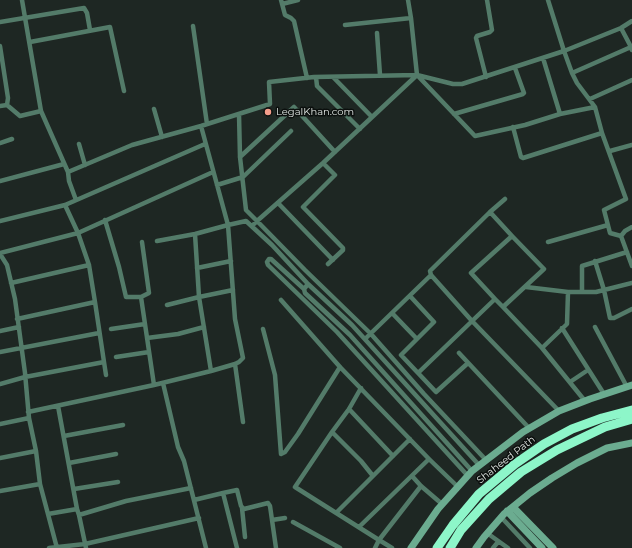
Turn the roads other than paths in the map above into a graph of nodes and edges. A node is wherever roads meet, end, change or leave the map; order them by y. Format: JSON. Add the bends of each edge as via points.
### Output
{"nodes":[{"id":1,"x":22,"y":0,"type":"edge"},
{"id":2,"x":298,"y":0,"type":"edge"},
{"id":3,"x":408,"y":0,"type":"edge"},
{"id":4,"x":487,"y":0,"type":"edge"},
{"id":5,"x":551,"y":1,"type":"edge"},
{"id":6,"x":281,"y":2,"type":"edge"},
{"id":7,"x":25,"y":18,"type":"junction"},
{"id":8,"x":411,"y":18,"type":"junction"},
{"id":9,"x":632,"y":21,"type":"edge"},
{"id":10,"x":0,"y":22,"type":"edge"},
{"id":11,"x":345,"y":25,"type":"dead end"},
{"id":12,"x":193,"y":26,"type":"dead end"},
{"id":13,"x":621,"y":28,"type":"junction"},
{"id":14,"x":90,"y":30,"type":"junction"},
{"id":15,"x":377,"y":33,"type":"dead end"},
{"id":16,"x":30,"y":42,"type":"junction"},
{"id":17,"x":0,"y":46,"type":"edge"},
{"id":18,"x":631,"y":49,"type":"edge"},
{"id":19,"x":564,"y":51,"type":"junction"},
{"id":20,"x":543,"y":58,"type":"junction"},
{"id":21,"x":515,"y":68,"type":"junction"},
{"id":22,"x":2,"y":72,"type":"edge"},
{"id":23,"x":572,"y":73,"type":"junction"},
{"id":24,"x":417,"y":75,"type":"junction"},
{"id":25,"x":380,"y":76,"type":"junction"},
{"id":26,"x":486,"y":76,"type":"junction"},
{"id":27,"x":316,"y":77,"type":"junction"},
{"id":28,"x":334,"y":77,"type":"junction"},
{"id":29,"x":307,"y":78,"type":"junction"},
{"id":30,"x":632,"y":80,"type":"edge"},
{"id":31,"x":124,"y":91,"type":"dead end"},
{"id":32,"x":590,"y":99,"type":"junction"},
{"id":33,"x":7,"y":105,"type":"junction"},
{"id":34,"x":0,"y":106,"type":"edge"},
{"id":35,"x":595,"y":107,"type":"junction"},
{"id":36,"x":154,"y":108,"type":"dead end"},
{"id":37,"x":42,"y":111,"type":"junction"},
{"id":38,"x":239,"y":114,"type":"junction"},
{"id":39,"x":454,"y":114,"type":"junction"},
{"id":40,"x":560,"y":114,"type":"junction"},
{"id":41,"x":372,"y":117,"type":"junction"},
{"id":42,"x":207,"y":124,"type":"junction"},
{"id":43,"x":201,"y":126,"type":"junction"},
{"id":44,"x":514,"y":127,"type":"junction"},
{"id":45,"x":360,"y":128,"type":"junction"},
{"id":46,"x":291,"y":131,"type":"dead end"},
{"id":47,"x":602,"y":133,"type":"junction"},
{"id":48,"x":162,"y":137,"type":"junction"},
{"id":49,"x":12,"y":140,"type":"dead end"},
{"id":50,"x":0,"y":142,"type":"edge"},
{"id":51,"x":79,"y":144,"type":"dead end"},
{"id":52,"x":205,"y":144,"type":"junction"},
{"id":53,"x":632,"y":145,"type":"edge"},
{"id":54,"x":335,"y":152,"type":"junction"},
{"id":55,"x":610,"y":152,"type":"junction"},
{"id":56,"x":240,"y":157,"type":"junction"},
{"id":57,"x":323,"y":163,"type":"junction"},
{"id":58,"x":64,"y":164,"type":"junction"},
{"id":59,"x":85,"y":165,"type":"junction"},
{"id":60,"x":68,"y":172,"type":"junction"},
{"id":61,"x":213,"y":172,"type":"junction"},
{"id":62,"x":243,"y":177,"type":"junction"},
{"id":63,"x":0,"y":180,"type":"edge"},
{"id":64,"x":217,"y":185,"type":"junction"},
{"id":65,"x":504,"y":199,"type":"dead end"},
{"id":66,"x":76,"y":200,"type":"junction"},
{"id":67,"x":278,"y":203,"type":"junction"},
{"id":68,"x":65,"y":205,"type":"junction"},
{"id":69,"x":490,"y":212,"type":"junction"},
{"id":70,"x":105,"y":220,"type":"junction"},
{"id":71,"x":0,"y":221,"type":"edge"},
{"id":72,"x":257,"y":221,"type":"junction"},
{"id":73,"x":228,"y":225,"type":"junction"},
{"id":74,"x":608,"y":225,"type":"junction"},
{"id":75,"x":252,"y":226,"type":"junction"},
{"id":76,"x":632,"y":227,"type":"edge"},
{"id":77,"x":78,"y":233,"type":"junction"},
{"id":78,"x":195,"y":234,"type":"junction"},
{"id":79,"x":512,"y":236,"type":"junction"},
{"id":80,"x":621,"y":236,"type":"junction"},
{"id":81,"x":157,"y":241,"type":"dead end"},
{"id":82,"x":142,"y":242,"type":"dead end"},
{"id":83,"x":548,"y":242,"type":"dead end"},
{"id":84,"x":627,"y":252,"type":"junction"},
{"id":85,"x":0,"y":253,"type":"edge"},
{"id":86,"x":333,"y":260,"type":"junction"},
{"id":87,"x":231,"y":261,"type":"junction"},
{"id":88,"x":595,"y":261,"type":"junction"},
{"id":89,"x":328,"y":264,"type":"dead end"},
{"id":90,"x":89,"y":265,"type":"junction"},
{"id":91,"x":7,"y":266,"type":"junction"},
{"id":92,"x":632,"y":266,"type":"edge"},
{"id":93,"x":0,"y":267,"type":"edge"},
{"id":94,"x":197,"y":268,"type":"junction"},
{"id":95,"x":431,"y":275,"type":"junction"},
{"id":96,"x":11,"y":283,"type":"junction"},
{"id":97,"x":632,"y":283,"type":"edge"},
{"id":98,"x":308,"y":284,"type":"junction"},
{"id":99,"x":526,"y":287,"type":"junction"},
{"id":100,"x":233,"y":290,"type":"junction"},
{"id":101,"x":304,"y":290,"type":"junction"},
{"id":102,"x":604,"y":290,"type":"junction"},
{"id":103,"x":582,"y":291,"type":"junction"},
{"id":104,"x":568,"y":292,"type":"junction"},
{"id":105,"x":410,"y":296,"type":"junction"},
{"id":106,"x":141,"y":297,"type":"junction"},
{"id":107,"x":199,"y":297,"type":"junction"},
{"id":108,"x":495,"y":299,"type":"junction"},
{"id":109,"x":281,"y":300,"type":"dead end"},
{"id":110,"x":95,"y":302,"type":"junction"},
{"id":111,"x":167,"y":305,"type":"dead end"},
{"id":112,"x":503,"y":307,"type":"junction"},
{"id":113,"x":632,"y":309,"type":"edge"},
{"id":114,"x":392,"y":313,"type":"junction"},
{"id":115,"x":17,"y":319,"type":"junction"},
{"id":116,"x":472,"y":321,"type":"junction"},
{"id":117,"x":145,"y":324,"type":"junction"},
{"id":118,"x":19,"y":327,"type":"junction"},
{"id":119,"x":204,"y":327,"type":"junction"},
{"id":120,"x":595,"y":327,"type":"dead end"},
{"id":121,"x":562,"y":328,"type":"junction"},
{"id":122,"x":112,"y":329,"type":"dead end"},
{"id":123,"x":263,"y":330,"type":"dead end"},
{"id":124,"x":0,"y":332,"type":"edge"},
{"id":125,"x":100,"y":333,"type":"junction"},
{"id":126,"x":371,"y":334,"type":"junction"},
{"id":127,"x":147,"y":338,"type":"junction"},
{"id":128,"x":365,"y":339,"type":"junction"},
{"id":129,"x":417,"y":339,"type":"junction"},
{"id":130,"x":21,"y":348,"type":"junction"},
{"id":131,"x":542,"y":348,"type":"junction"},
{"id":132,"x":0,"y":352,"type":"edge"},
{"id":133,"x":149,"y":352,"type":"junction"},
{"id":134,"x":459,"y":353,"type":"dead end"},
{"id":135,"x":116,"y":357,"type":"dead end"},
{"id":136,"x":104,"y":362,"type":"junction"},
{"id":137,"x":468,"y":363,"type":"junction"},
{"id":138,"x":235,"y":364,"type":"junction"},
{"id":139,"x":340,"y":367,"type":"junction"},
{"id":140,"x":588,"y":370,"type":"junction"},
{"id":141,"x":211,"y":371,"type":"junction"},
{"id":142,"x":418,"y":374,"type":"junction"},
{"id":143,"x":106,"y":375,"type":"dead end"},
{"id":144,"x":26,"y":377,"type":"junction"},
{"id":145,"x":570,"y":382,"type":"junction"},
{"id":146,"x":163,"y":383,"type":"junction"},
{"id":147,"x":0,"y":384,"type":"edge"},
{"id":148,"x":154,"y":385,"type":"junction"},
{"id":149,"x":630,"y":386,"type":"edge"},
{"id":150,"x":361,"y":388,"type":"junction"},
{"id":151,"x":604,"y":394,"type":"junction"},
{"id":152,"x":585,"y":401,"type":"junction"},
{"id":153,"x":58,"y":406,"type":"junction"},
{"id":154,"x":349,"y":409,"type":"junction"},
{"id":155,"x":632,"y":410,"type":"edge"},
{"id":156,"x":559,"y":411,"type":"junction"},
{"id":157,"x":28,"y":412,"type":"junction"},
{"id":158,"x":29,"y":418,"type":"junction"},
{"id":159,"x":632,"y":419,"type":"edge"},
{"id":160,"x":243,"y":422,"type":"dead end"},
{"id":161,"x":0,"y":424,"type":"edge"},
{"id":162,"x":123,"y":426,"type":"dead end"},
{"id":163,"x":529,"y":428,"type":"junction"},
{"id":164,"x":332,"y":432,"type":"junction"},
{"id":165,"x":64,"y":436,"type":"junction"},
{"id":166,"x":410,"y":439,"type":"junction"},
{"id":167,"x":632,"y":443,"type":"edge"},
{"id":168,"x":36,"y":451,"type":"junction"},
{"id":169,"x":116,"y":454,"type":"dead end"},
{"id":170,"x":393,"y":456,"type":"junction"},
{"id":171,"x":0,"y":458,"type":"edge"},
{"id":172,"x":429,"y":459,"type":"junction"},
{"id":173,"x":486,"y":460,"type":"junction"},
{"id":174,"x":69,"y":463,"type":"junction"},
{"id":175,"x":479,"y":465,"type":"junction"},
{"id":176,"x":470,"y":474,"type":"junction"},
{"id":177,"x":373,"y":476,"type":"junction"},
{"id":178,"x":412,"y":476,"type":"junction"},
{"id":179,"x":118,"y":482,"type":"dead end"},
{"id":180,"x":40,"y":484,"type":"junction"},
{"id":181,"x":421,"y":486,"type":"junction"},
{"id":182,"x":458,"y":486,"type":"junction"},
{"id":183,"x":191,"y":488,"type":"junction"},
{"id":184,"x":74,"y":489,"type":"junction"},
{"id":185,"x":0,"y":491,"type":"edge"},
{"id":186,"x":223,"y":493,"type":"junction"},
{"id":187,"x":194,"y":500,"type":"junction"},
{"id":188,"x":442,"y":504,"type":"junction"},
{"id":189,"x":242,"y":508,"type":"junction"},
{"id":190,"x":77,"y":509,"type":"junction"},
{"id":191,"x":510,"y":509,"type":"junction"},
{"id":192,"x":336,"y":513,"type":"junction"},
{"id":193,"x":48,"y":514,"type":"junction"},
{"id":194,"x":79,"y":515,"type":"junction"},
{"id":195,"x":501,"y":517,"type":"junction"},
{"id":196,"x":199,"y":518,"type":"junction"},
{"id":197,"x":285,"y":518,"type":"dead end"},
{"id":198,"x":272,"y":520,"type":"junction"},
{"id":199,"x":292,"y":522,"type":"dead end"},
{"id":200,"x":359,"y":527,"type":"junction"},
{"id":201,"x":487,"y":533,"type":"junction"},
{"id":202,"x":245,"y":537,"type":"dead end"},
{"id":203,"x":379,"y":540,"type":"junction"},
{"id":204,"x":498,"y":542,"type":"junction"},
{"id":205,"x":85,"y":546,"type":"edge"},
{"id":206,"x":49,"y":548,"type":"edge"},
{"id":207,"x":57,"y":548,"type":"edge"},
{"id":208,"x":206,"y":548,"type":"edge"},
{"id":209,"x":237,"y":548,"type":"edge"},
{"id":210,"x":276,"y":548,"type":"edge"},
{"id":211,"x":340,"y":548,"type":"edge"},
{"id":212,"x":376,"y":548,"type":"edge"},
{"id":213,"x":392,"y":548,"type":"edge"},
{"id":214,"x":411,"y":548,"type":"edge"},
{"id":215,"x":437,"y":548,"type":"edge"},
{"id":216,"x":450,"y":548,"type":"edge"},
{"id":217,"x":476,"y":548,"type":"edge"},
{"id":218,"x":493,"y":548,"type":"edge"},
{"id":219,"x":508,"y":548,"type":"edge"},
{"id":220,"x":530,"y":548,"type":"edge"},
{"id":221,"x":542,"y":548,"type":"edge"},
{"id":222,"x":553,"y":548,"type":"edge"}],
"edges":[{"from":1,"to":7,"type":"street"},
{"from":2,"to":6,"type":"street"},
{"from":3,"to":8,"type":"street"},
{"from":4,"to":26,"type":"street","via":[[492,30],[476,38]]},
{"from":5,"to":19,"type":"street"},
{"from":6,"to":29,"type":"street","via":[[285,15],[294,21]]},
{"from":7,"to":10,"type":"street"},
{"from":7,"to":14,"type":"street","via":[[84,8]]},
{"from":7,"to":16,"type":"street"},
{"from":8,"to":11,"type":"street"},
{"from":8,"to":24,"type":"street"},
{"from":9,"to":13,"type":"street"},
{"from":12,"to":42,"type":"street"},
{"from":13,"to":18,"type":"street"},
{"from":13,"to":19,"type":"street"},
{"from":14,"to":16,"type":"street"},
{"from":14,"to":31,"type":"street","via":[[110,27]]},
{"from":15,"to":25,"type":"street"},
{"from":16,"to":37,"type":"street"},
{"from":17,"to":22,"type":"street"},
{"from":18,"to":23,"type":"street"},
{"from":19,"to":20,"type":"street"},
{"from":19,"to":23,"type":"street"},
{"from":20,"to":21,"type":"street"},
{"from":20,"to":40,"type":"street"},
{"from":21,"to":26,"type":"street"},
{"from":21,"to":39,"type":"street","via":[[523,94]]},
{"from":22,"to":33,"type":"street","via":[[8,98]]},
{"from":23,"to":32,"type":"street"},
{"from":24,"to":25,"type":"street"},
{"from":24,"to":26,"type":"street","via":[[453,84],[462,84]]},
{"from":24,"to":39,"type":"street"},
{"from":24,"to":41,"type":"street"},
{"from":25,"to":28,"type":"street"},
{"from":27,"to":28,"type":"street"},
{"from":27,"to":29,"type":"street"},
{"from":27,"to":45,"type":"street","via":[[317,86]]},
{"from":28,"to":41,"type":"street"},
{"from":29,"to":38,"type":"street","via":[[269,82],[270,104]]},
{"from":30,"to":32,"type":"street"},
{"from":32,"to":35,"type":"street"},
{"from":33,"to":34,"type":"street"},
{"from":33,"to":37,"type":"street","via":[[20,116]]},
{"from":35,"to":40,"type":"street"},
{"from":35,"to":47,"type":"street"},
{"from":36,"to":48,"type":"street"},
{"from":37,"to":58,"type":"street"},
{"from":38,"to":42,"type":"street"},
{"from":38,"to":56,"type":"street"},
{"from":39,"to":44,"type":"street","via":[[475,136]]},
{"from":40,"to":44,"type":"street"},
{"from":41,"to":45,"type":"street"},
{"from":42,"to":43,"type":"street"},
{"from":43,"to":48,"type":"street"},
{"from":43,"to":52,"type":"street"},
{"from":44,"to":47,"type":"street","via":[[523,158]]},
{"from":45,"to":54,"type":"street"},
{"from":46,"to":62,"type":"street"},
{"from":47,"to":55,"type":"street"},
{"from":48,"to":59,"type":"street","via":[[132,145]]},
{"from":49,"to":50,"type":"street"},
{"from":51,"to":59,"type":"street"},
{"from":52,"to":61,"type":"street"},
{"from":52,"to":66,"type":"street"},
{"from":53,"to":55,"type":"street"},
{"from":54,"to":56,"type":"street","via":[[294,107]]},
{"from":54,"to":57,"type":"street"},
{"from":55,"to":74,"type":"street","via":[[626,199],[604,210]]},
{"from":56,"to":62,"type":"street"},
{"from":57,"to":67,"type":"street"},
{"from":57,"to":86,"type":"street","via":[[335,175],[303,207],[343,248]]},
{"from":58,"to":60,"type":"street"},
{"from":58,"to":63,"type":"street"},
{"from":59,"to":60,"type":"street"},
{"from":60,"to":66,"type":"street"},
{"from":61,"to":64,"type":"street"},
{"from":61,"to":70,"type":"street"},
{"from":62,"to":64,"type":"street"},
{"from":62,"to":72,"type":"street","via":[[246,210]]},
{"from":64,"to":73,"type":"street"},
{"from":65,"to":69,"type":"street"},
{"from":66,"to":68,"type":"street"},
{"from":67,"to":72,"type":"street"},
{"from":67,"to":86,"type":"street"},
{"from":68,"to":71,"type":"street"},
{"from":68,"to":77,"type":"street"},
{"from":69,"to":79,"type":"street"},
{"from":69,"to":95,"type":"street","via":[[430,271]]},
{"from":70,"to":77,"type":"street"},
{"from":70,"to":106,"type":"street","via":[[120,267],[126,297]]},
{"from":72,"to":75,"type":"street"},
{"from":72,"to":126,"type":"street"},
{"from":73,"to":75,"type":"street","via":[[246,221]]},
{"from":73,"to":78,"type":"street"},
{"from":73,"to":87,"type":"street"},
{"from":74,"to":80,"type":"street","via":[[610,233]]},
{"from":74,"to":83,"type":"street"},
{"from":75,"to":98,"type":"street"},
{"from":76,"to":80,"type":"street"},
{"from":77,"to":85,"type":"street"},
{"from":77,"to":90,"type":"street"},
{"from":78,"to":81,"type":"street"},
{"from":78,"to":94,"type":"street"},
{"from":79,"to":99,"type":"street","via":[[544,269]]},
{"from":79,"to":108,"type":"street","via":[[471,273]]},
{"from":80,"to":84,"type":"street"},
{"from":82,"to":106,"type":"street","via":[[150,293]]},
{"from":84,"to":88,"type":"street"},
{"from":84,"to":92,"type":"street"},
{"from":85,"to":91,"type":"street"},
{"from":86,"to":89,"type":"street"},
{"from":87,"to":94,"type":"street"},
{"from":87,"to":100,"type":"street"},
{"from":88,"to":102,"type":"street"},
{"from":88,"to":103,"type":"street","via":[[582,266]]},
{"from":90,"to":96,"type":"street"},
{"from":90,"to":110,"type":"street"},
{"from":91,"to":93,"type":"street"},
{"from":91,"to":96,"type":"street"},
{"from":94,"to":107,"type":"street"},
{"from":95,"to":105,"type":"street"},
{"from":95,"to":116,"type":"street"},
{"from":96,"to":115,"type":"street"},
{"from":97,"to":102,"type":"street"},
{"from":98,"to":101,"type":"street"},
{"from":98,"to":128,"type":"street"},
{"from":99,"to":104,"type":"street"},
{"from":99,"to":112,"type":"street"},
{"from":100,"to":107,"type":"street"},
{"from":100,"to":138,"type":"street","via":[[235,320],[243,358]]},
{"from":101,"to":176,"type":"street","via":[[350,335]]},
{"from":101,"to":176,"type":"street","via":[[271,259],[267,262],[338,332]]},
{"from":102,"to":103,"type":"street"},
{"from":102,"to":113,"type":"street","via":[[610,318]]},
{"from":103,"to":104,"type":"street"},
{"from":104,"to":121,"type":"street","via":[[567,324]]},
{"from":105,"to":114,"type":"street"},
{"from":105,"to":129,"type":"street","via":[[434,322]]},
{"from":106,"to":117,"type":"street"},
{"from":107,"to":111,"type":"street"},
{"from":107,"to":119,"type":"street"},
{"from":108,"to":112,"type":"street"},
{"from":108,"to":116,"type":"street"},
{"from":109,"to":139,"type":"street"},
{"from":110,"to":115,"type":"street"},
{"from":110,"to":125,"type":"street"},
{"from":112,"to":131,"type":"street"},
{"from":114,"to":126,"type":"street"},
{"from":114,"to":129,"type":"street"},
{"from":115,"to":118,"type":"street"},
{"from":116,"to":142,"type":"street"},
{"from":116,"to":156,"type":"street"},
{"from":117,"to":122,"type":"street"},
{"from":117,"to":127,"type":"street"},
{"from":118,"to":124,"type":"street"},
{"from":118,"to":130,"type":"street"},
{"from":119,"to":127,"type":"street"},
{"from":119,"to":141,"type":"street"},
{"from":120,"to":149,"type":"street"},
{"from":121,"to":131,"type":"street"},
{"from":121,"to":140,"type":"street"},
{"from":123,"to":139,"type":"street","via":[[275,375],[281,454],[298,434]]},
{"from":125,"to":130,"type":"street"},
{"from":125,"to":136,"type":"street"},
{"from":126,"to":128,"type":"street"},
{"from":126,"to":173,"type":"street"},
{"from":127,"to":133,"type":"street"},
{"from":128,"to":175,"type":"street"},
{"from":129,"to":142,"type":"street","via":[[401,355]]},
{"from":130,"to":132,"type":"street"},
{"from":130,"to":144,"type":"street"},
{"from":131,"to":145,"type":"street"},
{"from":133,"to":135,"type":"street"},
{"from":133,"to":148,"type":"street"},
{"from":134,"to":137,"type":"street"},
{"from":136,"to":143,"type":"street"},
{"from":136,"to":144,"type":"street"},
{"from":137,"to":142,"type":"street","via":[[436,392]]},
{"from":137,"to":163,"type":"street"},
{"from":138,"to":141,"type":"street"},
{"from":138,"to":160,"type":"street"},
{"from":139,"to":150,"type":"street"},
{"from":140,"to":145,"type":"street"},
{"from":140,"to":151,"type":"street"},
{"from":141,"to":146,"type":"street"},
{"from":144,"to":147,"type":"street"},
{"from":144,"to":157,"type":"street"},
{"from":145,"to":152,"type":"street"},
{"from":146,"to":148,"type":"street"},
{"from":146,"to":183,"type":"street"},
{"from":148,"to":153,"type":"street"},
{"from":149,"to":151,"type":"street"},
{"from":150,"to":154,"type":"street"},
{"from":150,"to":166,"type":"street"},
{"from":151,"to":152,"type":"street"},
{"from":152,"to":156,"type":"street"},
{"from":153,"to":157,"type":"street"},
{"from":153,"to":165,"type":"street"},
{"from":154,"to":164,"type":"street"},
{"from":154,"to":170,"type":"street"},
{"from":155,"to":215,"type":"highway","name":"Shaheed Path","via":[[572,429],[515,464],[480,494]]},
{"from":156,"to":163,"type":"street"},
{"from":157,"to":158,"type":"street"},
{"from":158,"to":161,"type":"street"},
{"from":158,"to":168,"type":"street"},
{"from":159,"to":216,"type":"highway","name":"Shaheed Path","via":[[605,427],[557,450],[521,472],[489,499],[461,530]]},
{"from":162,"to":165,"type":"street"},
{"from":163,"to":173,"type":"street"},
{"from":164,"to":177,"type":"street"},
{"from":164,"to":192,"type":"street","via":[[295,487]]},
{"from":165,"to":174,"type":"street"},
{"from":166,"to":170,"type":"street"},
{"from":166,"to":172,"type":"street"},
{"from":167,"to":191,"type":"street","via":[[607,448],[577,464],[552,478]]},
{"from":168,"to":171,"type":"street"},
{"from":168,"to":180,"type":"street"},
{"from":169,"to":174,"type":"street"},
{"from":170,"to":177,"type":"street"},
{"from":172,"to":178,"type":"street"},
{"from":172,"to":182,"type":"street"},
{"from":173,"to":175,"type":"street"},
{"from":174,"to":184,"type":"street"},
{"from":175,"to":176,"type":"street"},
{"from":176,"to":182,"type":"street"},
{"from":177,"to":192,"type":"street"},
{"from":178,"to":181,"type":"street"},
{"from":178,"to":200,"type":"street"},
{"from":179,"to":184,"type":"street"},
{"from":180,"to":185,"type":"street"},
{"from":180,"to":193,"type":"street"},
{"from":181,"to":188,"type":"street"},
{"from":181,"to":203,"type":"street"},
{"from":182,"to":188,"type":"street"},
{"from":183,"to":187,"type":"street"},
{"from":183,"to":194,"type":"street","via":[[126,501]]},
{"from":184,"to":190,"type":"street"},
{"from":186,"to":187,"type":"street"},
{"from":186,"to":189,"type":"street","via":[[237,490]]},
{"from":186,"to":209,"type":"street"},
{"from":187,"to":196,"type":"street"},
{"from":188,"to":214,"type":"street"},
{"from":189,"to":198,"type":"street","via":[[268,503]]},
{"from":189,"to":202,"type":"street"},
{"from":190,"to":193,"type":"street"},
{"from":190,"to":194,"type":"street"},
{"from":191,"to":195,"type":"street"},
{"from":191,"to":221,"type":"street"},
{"from":191,"to":222,"type":"street"},
{"from":192,"to":200,"type":"street"},
{"from":193,"to":207,"type":"street"},
{"from":194,"to":205,"type":"street"},
{"from":195,"to":201,"type":"street"},
{"from":195,"to":220,"type":"street"},
{"from":196,"to":205,"type":"street"},
{"from":196,"to":208,"type":"street"},
{"from":197,"to":198,"type":"street"},
{"from":198,"to":210,"type":"street"},
{"from":199,"to":211,"type":"street"},
{"from":200,"to":203,"type":"street"},
{"from":201,"to":204,"type":"street"},
{"from":201,"to":217,"type":"street"},
{"from":203,"to":212,"type":"street"},
{"from":203,"to":213,"type":"street"},
{"from":204,"to":218,"type":"street"},
{"from":204,"to":219,"type":"street"},
{"from":205,"to":207,"type":"street"},
{"from":206,"to":207,"type":"street"}]}
